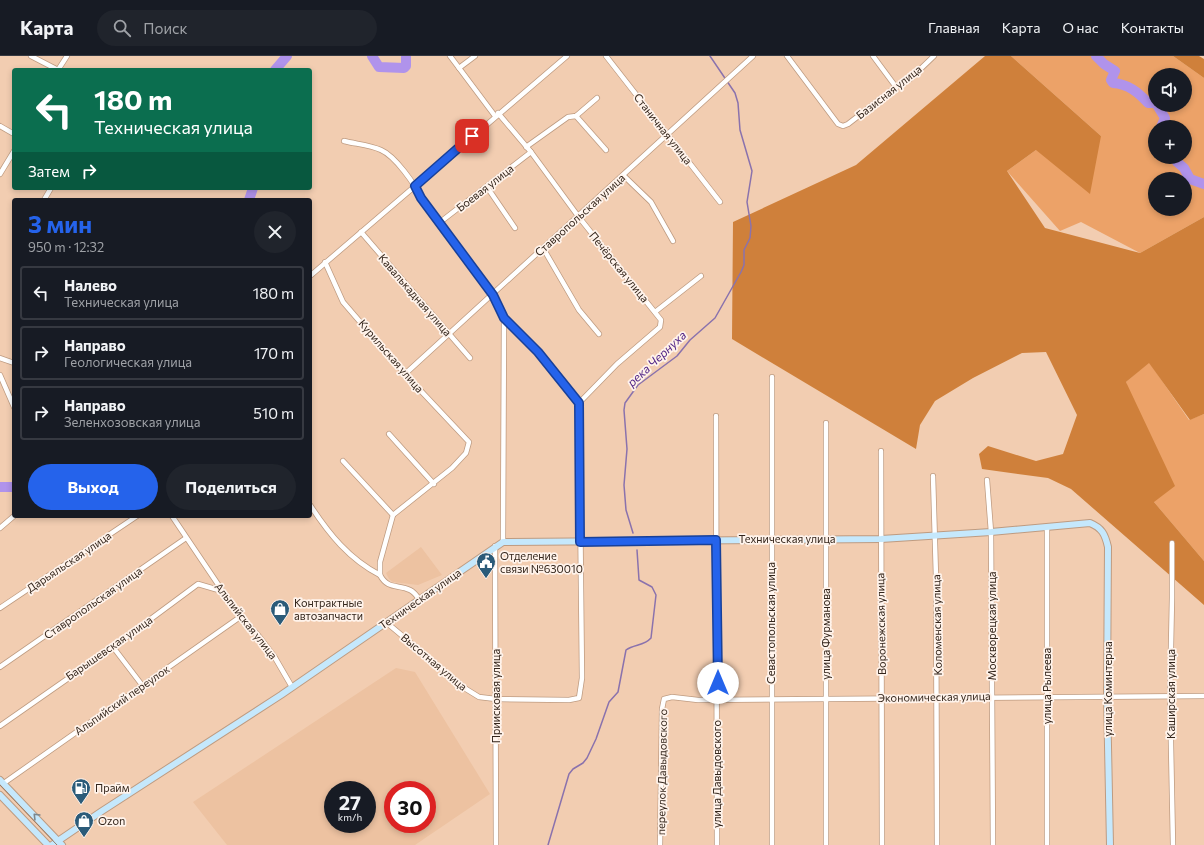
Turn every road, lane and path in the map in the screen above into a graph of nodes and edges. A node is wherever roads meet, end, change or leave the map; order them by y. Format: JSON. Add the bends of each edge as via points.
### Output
{"nodes":[{"id":1,"x":31,"y":56,"type":"edge"},
{"id":2,"x":67,"y":56,"type":"edge"},
{"id":3,"x":450,"y":56,"type":"edge"},
{"id":4,"x":475,"y":56,"type":"edge"},
{"id":5,"x":567,"y":56,"type":"edge"},
{"id":6,"x":606,"y":56,"type":"edge"},
{"id":7,"x":753,"y":56,"type":"edge"},
{"id":8,"x":786,"y":56,"type":"edge"},
{"id":9,"x":872,"y":56,"type":"edge"},
{"id":10,"x":934,"y":56,"type":"edge"},
{"id":11,"x":54,"y":68,"type":"edge"},
{"id":12,"x":59,"y":68,"type":"edge"},
{"id":13,"x":459,"y":68,"type":"junction"},
{"id":14,"x":896,"y":87,"type":"junction"},
{"id":15,"x":597,"y":98,"type":"dead end"},
{"id":16,"x":497,"y":115,"type":"junction"},
{"id":17,"x":576,"y":116,"type":"junction"},
{"id":18,"x":0,"y":126,"type":"edge"},
{"id":19,"x":12,"y":133,"type":"edge"},
{"id":20,"x":667,"y":136,"type":"junction"},
{"id":21,"x":344,"y":141,"type":"dead end"},
{"id":22,"x":526,"y":147,"type":"junction"},
{"id":23,"x":606,"y":150,"type":"dead end"},
{"id":24,"x":531,"y":152,"type":"junction"},
{"id":25,"x":12,"y":154,"type":"edge"},
{"id":26,"x":0,"y":174,"type":"edge"},
{"id":27,"x":624,"y":176,"type":"junction"},
{"id":28,"x":415,"y":186,"type":"junction"},
{"id":29,"x":487,"y":187,"type":"junction"},
{"id":30,"x":720,"y":202,"type":"dead end"},
{"id":31,"x":578,"y":216,"type":"junction"},
{"id":32,"x":439,"y":223,"type":"junction"},
{"id":33,"x":515,"y":228,"type":"dead end"},
{"id":34,"x":361,"y":232,"type":"junction"},
{"id":35,"x":673,"y":241,"type":"dead end"},
{"id":36,"x":543,"y":248,"type":"junction"},
{"id":37,"x":325,"y":262,"type":"junction"},
{"id":38,"x":312,"y":274,"type":"edge"},
{"id":39,"x":701,"y":276,"type":"dead end"},
{"id":40,"x":493,"y":295,"type":"junction"},
{"id":41,"x":655,"y":312,"type":"junction"},
{"id":42,"x":504,"y":318,"type":"junction"},
{"id":43,"x":599,"y":334,"type":"dead end"},
{"id":44,"x":449,"y":335,"type":"junction"},
{"id":45,"x":0,"y":358,"type":"edge"},
{"id":46,"x":470,"y":358,"type":"dead end"},
{"id":47,"x":12,"y":362,"type":"edge"},
{"id":48,"x":405,"y":374,"type":"junction"},
{"id":49,"x":0,"y":375,"type":"edge"},
{"id":50,"x":772,"y":377,"type":"dead end"},
{"id":51,"x":12,"y":402,"type":"edge"},
{"id":52,"x":579,"y":403,"type":"junction"},
{"id":53,"x":716,"y":416,"type":"dead end"},
{"id":54,"x":826,"y":423,"type":"dead end"},
{"id":55,"x":389,"y":434,"type":"dead end"},
{"id":56,"x":881,"y":451,"type":"dead end"},
{"id":57,"x":343,"y":461,"type":"dead end"},
{"id":58,"x":933,"y":476,"type":"dead end"},
{"id":59,"x":987,"y":480,"type":"dead end"},
{"id":60,"x":434,"y":484,"type":"junction"},
{"id":61,"x":312,"y":508,"type":"edge"},
{"id":62,"x":393,"y":515,"type":"junction"},
{"id":63,"x":12,"y":518,"type":"edge"},
{"id":64,"x":134,"y":518,"type":"edge"},
{"id":65,"x":173,"y":518,"type":"edge"},
{"id":66,"x":0,"y":528,"type":"edge"},
{"id":67,"x":1047,"y":528,"type":"junction"},
{"id":68,"x":991,"y":532,"type":"junction"},
{"id":69,"x":1105,"y":534,"type":"joint"},
{"id":70,"x":935,"y":536,"type":"junction"},
{"id":71,"x":186,"y":538,"type":"junction"},
{"id":72,"x":771,"y":539,"type":"junction"},
{"id":73,"x":826,"y":539,"type":"junction"},
{"id":74,"x":881,"y":539,"type":"junction"},
{"id":75,"x":716,"y":540,"type":"junction"},
{"id":76,"x":503,"y":542,"type":"junction"},
{"id":77,"x":580,"y":542,"type":"junction"},
{"id":78,"x":1172,"y":543,"type":"dead end"},
{"id":79,"x":495,"y":546,"type":"junction"},
{"id":80,"x":380,"y":575,"type":"junction"},
{"id":81,"x":222,"y":591,"type":"junction"},
{"id":82,"x":420,"y":599,"type":"junction"},
{"id":83,"x":0,"y":608,"type":"edge"},
{"id":84,"x":240,"y":617,"type":"junction"},
{"id":85,"x":387,"y":623,"type":"junction"},
{"id":86,"x":113,"y":647,"type":"junction"},
{"id":87,"x":0,"y":667,"type":"edge"},
{"id":88,"x":142,"y":685,"type":"junction"},
{"id":89,"x":292,"y":687,"type":"junction"},
{"id":90,"x":1170,"y":695,"type":"junction"},
{"id":91,"x":1108,"y":696,"type":"junction"},
{"id":92,"x":1204,"y":696,"type":"edge"},
{"id":93,"x":992,"y":697,"type":"junction"},
{"id":94,"x":1047,"y":697,"type":"junction"},
{"id":95,"x":826,"y":698,"type":"junction"},
{"id":96,"x":882,"y":698,"type":"junction"},
{"id":97,"x":937,"y":698,"type":"junction"},
{"id":98,"x":496,"y":699,"type":"junction"},
{"id":99,"x":664,"y":699,"type":"joint"},
{"id":100,"x":718,"y":699,"type":"junction"},
{"id":101,"x":772,"y":699,"type":"junction"},
{"id":102,"x":0,"y":726,"type":"edge"},
{"id":103,"x":2,"y":781,"type":"edge"},
{"id":104,"x":0,"y":794,"type":"edge"},
{"id":105,"x":58,"y":840,"type":"junction"},
{"id":106,"x":48,"y":845,"type":"edge"},
{"id":107,"x":52,"y":845,"type":"edge"},
{"id":108,"x":62,"y":845,"type":"edge"},
{"id":109,"x":496,"y":845,"type":"edge"},
{"id":110,"x":660,"y":845,"type":"edge"},
{"id":111,"x":717,"y":845,"type":"edge"},
{"id":112,"x":772,"y":845,"type":"edge"},
{"id":113,"x":826,"y":845,"type":"edge"},
{"id":114,"x":882,"y":845,"type":"edge"},
{"id":115,"x":936,"y":845,"type":"edge"},
{"id":116,"x":993,"y":845,"type":"edge"},
{"id":117,"x":1047,"y":845,"type":"edge"},
{"id":118,"x":1110,"y":845,"type":"edge"},
{"id":119,"x":1173,"y":845,"type":"edge"}],
"edges":[{"from":1,"to":11,"type":"street"},
{"from":2,"to":12,"type":"street"},
{"from":3,"to":13,"type":"street","name":"Печёрская улица"},
{"from":4,"to":13,"type":"street"},
{"from":5,"to":16,"type":"street"},
{"from":6,"to":20,"type":"street","name":"Станичная улица"},
{"from":7,"to":20,"type":"street","name":"Ставропольская улица"},
{"from":8,"to":14,"type":"street","name":"Базисная улица","via":[[838,124],[843,126]]},
{"from":9,"to":14,"type":"street"},
{"from":10,"to":14,"type":"street","name":"Базисная улица","via":[[910,79]]},
{"from":13,"to":16,"type":"street","name":"Печёрская улица"},
{"from":15,"to":17,"type":"street"},
{"from":16,"to":22,"type":"street","name":"Печёрская улица"},
{"from":16,"to":28,"type":"street"},
{"from":17,"to":22,"type":"street","via":[[568,117]]},
{"from":17,"to":23,"type":"street"},
{"from":18,"to":19,"type":"street"},
{"from":20,"to":27,"type":"street","name":"Ставропольская улица"},
{"from":20,"to":30,"type":"street","name":"Станичная улица"},
{"from":21,"to":28,"type":"street","via":[[381,150]]},
{"from":22,"to":24,"type":"street","name":"Печёрская улица"},
{"from":24,"to":29,"type":"street","name":"Боевая улица"},
{"from":24,"to":31,"type":"street","name":"Печёрская улица"},
{"from":25,"to":26,"type":"street"},
{"from":27,"to":31,"type":"street","name":"Ставропольская улица"},
{"from":27,"to":35,"type":"street","via":[[651,202]]},
{"from":28,"to":32,"type":"street"},
{"from":28,"to":34,"type":"street"},
{"from":29,"to":32,"type":"street","name":"Боевая улица"},
{"from":29,"to":33,"type":"street"},
{"from":31,"to":36,"type":"street","name":"Ставропольская улица"},
{"from":31,"to":41,"type":"street","name":"Печёрская улица"},
{"from":32,"to":40,"type":"street"},
{"from":34,"to":37,"type":"street"},
{"from":34,"to":44,"type":"street","name":"Кавалькадная улица"},
{"from":36,"to":40,"type":"street","name":"Ставропольская улица"},
{"from":36,"to":43,"type":"street","via":[[579,310]]},
{"from":37,"to":38,"type":"street"},
{"from":37,"to":48,"type":"street","name":"Курильская улица","via":[[343,302]]},
{"from":39,"to":41,"type":"street"},
{"from":40,"to":42,"type":"street"},
{"from":40,"to":44,"type":"street","name":"Ставропольская улица"},
{"from":41,"to":52,"type":"street","name":"Печёрская улица","via":[[661,320],[660,327],[617,364]]},
{"from":42,"to":52,"type":"street","via":[[538,352]]},
{"from":42,"to":76,"type":"street"},
{"from":44,"to":46,"type":"street","name":"Кавалькадная улица"},
{"from":44,"to":48,"type":"street","name":"Ставропольская улица"},
{"from":45,"to":47,"type":"street"},
{"from":48,"to":60,"type":"street","name":"Курильская улица","via":[[469,442],[466,453]]},
{"from":49,"to":51,"type":"street"},
{"from":50,"to":72,"type":"street","name":"Севастопольская улица"},
{"from":52,"to":77,"type":"street"},
{"from":53,"to":75,"type":"street","name":"улица Давыдовского"},
{"from":54,"to":73,"type":"street","name":"улица Фурманова"},
{"from":55,"to":60,"type":"street"},
{"from":56,"to":74,"type":"street","name":"Воронежская улица"},
{"from":57,"to":62,"type":"street"},
{"from":58,"to":70,"type":"street","name":"Коломенская улица"},
{"from":59,"to":68,"type":"street","name":"Москворецкая улица"},
{"from":60,"to":62,"type":"street"},
{"from":61,"to":80,"type":"street","via":[[323,525],[350,555]]},
{"from":62,"to":80,"type":"street","via":[[380,562]]},
{"from":63,"to":66,"type":"street"},
{"from":64,"to":83,"type":"street","name":"Дарьяльская улица"},
{"from":65,"to":71,"type":"street","name":"Альпийская улица"},
{"from":67,"to":68,"type":"street","name":"Техническая улица"},
{"from":67,"to":69,"type":"street","name":"Техническая улица","via":[[1090,523],[1098,526]]},
{"from":67,"to":94,"type":"street","name":"улица Рылеева"},
{"from":68,"to":70,"type":"street","name":"Техническая улица"},
{"from":68,"to":93,"type":"street","name":"Москворецкая улица"},
{"from":69,"to":91,"type":"street","name":"улица Коминтерна","via":[[1109,574]]},
{"from":70,"to":74,"type":"street","name":"Техническая улица"},
{"from":70,"to":97,"type":"street","name":"Коломенская улица"},
{"from":71,"to":81,"type":"street","name":"Альпийская улица"},
{"from":71,"to":87,"type":"street","name":"Ставропольская улица"},
{"from":72,"to":73,"type":"street","name":"Техническая улица"},
{"from":72,"to":75,"type":"street","name":"Техническая улица"},
{"from":72,"to":101,"type":"street","name":"Севастопольская улица"},
{"from":73,"to":74,"type":"street","name":"Техническая улица"},
{"from":73,"to":95,"type":"street","name":"улица Фурманова"},
{"from":74,"to":96,"type":"street","name":"Воронежская улица"},
{"from":75,"to":77,"type":"street","name":"Техническая улица"},
{"from":75,"to":100,"type":"street","name":"улица Давыдовского"},
{"from":76,"to":77,"type":"street","name":"Техническая улица"},
{"from":76,"to":79,"type":"street","name":"Техническая улица"},
{"from":77,"to":98,"type":"street","name":"Высотная улица","via":[[582,678],[579,698]]},
{"from":78,"to":90,"type":"street","name":"Каширская улица"},
{"from":79,"to":82,"type":"street","name":"Техническая улица"},
{"from":79,"to":98,"type":"street","name":"Приисковая улица"},
{"from":80,"to":82,"type":"street","via":[[396,588],[412,590]]},
{"from":81,"to":84,"type":"street","name":"Альпийская улица"},
{"from":81,"to":86,"type":"street","name":"Барышевская улица","via":[[198,584]]},
{"from":82,"to":85,"type":"street","name":"Техническая улица"},
{"from":84,"to":88,"type":"street","name":"Альпийский переулок"},
{"from":84,"to":89,"type":"street","name":"Альпийская улица","via":[[274,656]]},
{"from":85,"to":89,"type":"street","name":"Техническая улица"},
{"from":85,"to":98,"type":"street","name":"Высотная улица","via":[[472,694]]},
{"from":86,"to":88,"type":"street"},
{"from":86,"to":102,"type":"street","name":"Барышевская улица"},
{"from":88,"to":103,"type":"street","name":"Альпийский переулок"},
{"from":89,"to":105,"type":"street","name":"Техническая улица"},
{"from":90,"to":91,"type":"street","name":"Экономическая улица"},
{"from":90,"to":92,"type":"street","name":"Экономическая улица"},
{"from":90,"to":119,"type":"street","name":"Каширская улица"},
{"from":91,"to":94,"type":"street","name":"Экономическая улица"},
{"from":91,"to":118,"type":"street","name":"улица Коминтерна"},
{"from":93,"to":94,"type":"street","name":"Экономическая улица"},
{"from":93,"to":97,"type":"street","name":"Экономическая улица"},
{"from":93,"to":116,"type":"street","name":"Москворецкая улица"},
{"from":94,"to":117,"type":"street","name":"улица Рылеева"},
{"from":95,"to":96,"type":"street","name":"Экономическая улица"},
{"from":95,"to":101,"type":"street","name":"Экономическая улица"},
{"from":95,"to":113,"type":"street","name":"улица Фурманова"},
{"from":96,"to":97,"type":"street","name":"Экономическая улица"},
{"from":96,"to":114,"type":"street","name":"Воронежская улица"},
{"from":97,"to":115,"type":"street","name":"Коломенская улица"},
{"from":98,"to":109,"type":"street","name":"Приисковая улица"},
{"from":99,"to":100,"type":"street","name":"Экономическая улица"},
{"from":99,"to":110,"type":"street","name":"переулок Давыдовского"},
{"from":100,"to":101,"type":"street","name":"Экономическая улица"},
{"from":100,"to":111,"type":"street","name":"улица Давыдовского"},
{"from":101,"to":112,"type":"street","name":"Севастопольская улица"},
{"from":105,"to":103,"type":"street","one_way":true},
{"from":104,"to":106,"type":"street"},
{"from":105,"to":107,"type":"street","name":"Техническая улица"},
{"from":105,"to":108,"type":"street"}]}
